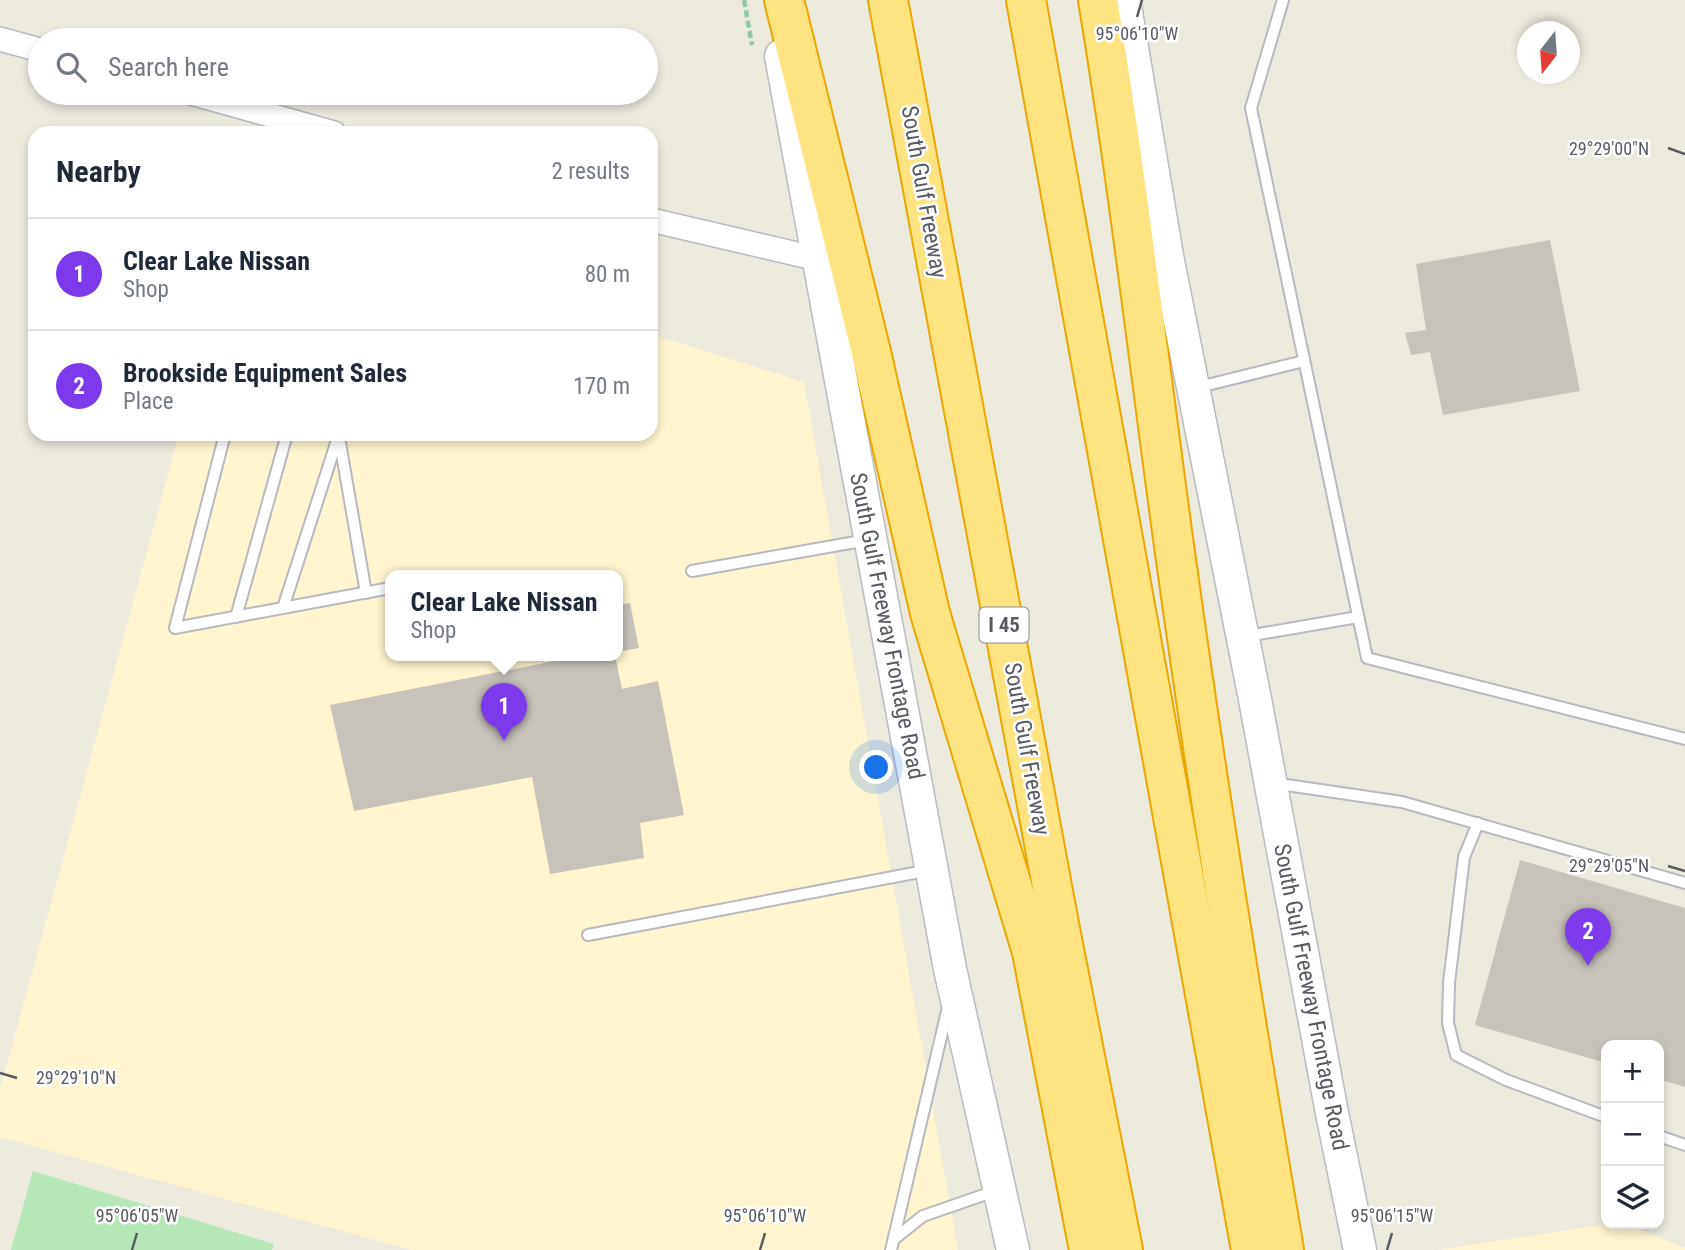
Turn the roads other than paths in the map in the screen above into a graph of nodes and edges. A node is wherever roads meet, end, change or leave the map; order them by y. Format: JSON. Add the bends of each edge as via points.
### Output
{"nodes":[{"id":1,"x":770,"y":0,"type":"edge"},
{"id":2,"x":784,"y":0,"type":"edge"},
{"id":3,"x":888,"y":0,"type":"edge"},
{"id":4,"x":1026,"y":0,"type":"edge"},
{"id":5,"x":1098,"y":0,"type":"edge"},
{"id":6,"x":1124,"y":0,"type":"edge"},
{"id":7,"x":1283,"y":0,"type":"edge"},
{"id":8,"x":0,"y":39,"type":"edge"},
{"id":9,"x":28,"y":47,"type":"edge"},
{"id":10,"x":234,"y":105,"type":"edge"},
{"id":11,"x":309,"y":126,"type":"edge"},
{"id":12,"x":658,"y":222,"type":"edge"},
{"id":13,"x":818,"y":259,"type":"junction"},
{"id":14,"x":1304,"y":361,"type":"junction"},
{"id":15,"x":1193,"y":389,"type":"junction"},
{"id":16,"x":223,"y":441,"type":"edge"},
{"id":17,"x":285,"y":441,"type":"edge"},
{"id":18,"x":337,"y":441,"type":"edge"},
{"id":19,"x":340,"y":441,"type":"edge"},
{"id":20,"x":870,"y":540,"type":"junction"},
{"id":21,"x":692,"y":571,"type":"dead end"},
{"id":22,"x":385,"y":589,"type":"edge"},
{"id":23,"x":366,"y":593,"type":"junction"},
{"id":24,"x":283,"y":608,"type":"junction"},
{"id":25,"x":236,"y":617,"type":"junction"},
{"id":26,"x":1358,"y":617,"type":"junction"},
{"id":27,"x":1242,"y":636,"type":"junction"},
{"id":28,"x":1685,"y":739,"type":"edge"},
{"id":29,"x":1270,"y":783,"type":"junction"},
{"id":30,"x":1478,"y":823,"type":"junction"},
{"id":31,"x":932,"y":870,"type":"junction"},
{"id":32,"x":1685,"y":883,"type":"edge"},
{"id":33,"x":588,"y":935,"type":"dead end"},
{"id":34,"x":954,"y":982,"type":"junction"},
{"id":35,"x":1601,"y":1115,"type":"edge"},
{"id":36,"x":1664,"y":1138,"type":"edge"},
{"id":37,"x":1685,"y":1145,"type":"edge"},
{"id":38,"x":999,"y":1190,"type":"junction"},
{"id":39,"x":893,"y":1245,"type":"edge"},
{"id":40,"x":1013,"y":1250,"type":"edge"},
{"id":41,"x":1089,"y":1250,"type":"edge"},
{"id":42,"x":1123,"y":1250,"type":"edge"},
{"id":43,"x":1251,"y":1250,"type":"edge"},
{"id":44,"x":1284,"y":1250,"type":"edge"},
{"id":45,"x":1360,"y":1250,"type":"edge"}],
"edges":[{"from":1,"to":13,"type":"main road","name":"South Gulf Freeway Frontage Road"},
{"from":2,"to":41,"type":"highway","via":[[872,352],[930,613],[1032,952]]},
{"from":3,"to":42,"type":"highway","name":"South Gulf Freeway","number":"I 45"},
{"from":4,"to":43,"type":"highway"},
{"from":5,"to":44,"type":"highway","via":[[1178,575]]},
{"from":6,"to":15,"type":"main road","name":"South Gulf Freeway Frontage Road"},
{"from":7,"to":14,"type":"lane","via":[[1251,108]]},
{"from":8,"to":9,"type":"street"},
{"from":10,"to":11,"type":"street"},
{"from":12,"to":13,"type":"street"},
{"from":13,"to":20,"type":"main road","name":"South Gulf Freeway Frontage Road"},
{"from":14,"to":15,"type":"lane"},
{"from":14,"to":26,"type":"lane"},
{"from":15,"to":27,"type":"main road","name":"South Gulf Freeway Frontage Road"},
{"from":16,"to":25,"type":"lane","via":[[174,628]]},
{"from":17,"to":25,"type":"lane"},
{"from":18,"to":24,"type":"lane"},
{"from":19,"to":23,"type":"lane"},
{"from":20,"to":21,"type":"lane"},
{"from":20,"to":31,"type":"main road","name":"South Gulf Freeway Frontage Road"},
{"from":22,"to":23,"type":"lane"},
{"from":23,"to":24,"type":"lane"},
{"from":24,"to":25,"type":"lane"},
{"from":26,"to":27,"type":"lane"},
{"from":26,"to":28,"type":"lane","via":[[1367,658]]},
{"from":27,"to":29,"type":"main road","name":"South Gulf Freeway Frontage Road"},
{"from":29,"to":30,"type":"lane","via":[[1402,802]]},
{"from":29,"to":45,"type":"main road","name":"South Gulf Freeway Frontage Road"},
{"from":30,"to":32,"type":"lane"},
{"from":30,"to":35,"type":"lane","via":[[1464,857],[1449,983],[1448,1023],[1456,1055],[1506,1080]]},
{"from":31,"to":33,"type":"lane"},
{"from":31,"to":34,"type":"main road","name":"South Gulf Freeway Frontage Road"},
{"from":34,"to":38,"type":"main road","name":"South Gulf Freeway Frontage Road"},
{"from":34,"to":39,"type":"lane"},
{"from":36,"to":37,"type":"lane"},
{"from":38,"to":39,"type":"lane","via":[[923,1216]]},
{"from":38,"to":40,"type":"main road","name":"South Gulf Freeway Frontage Road"}]}
